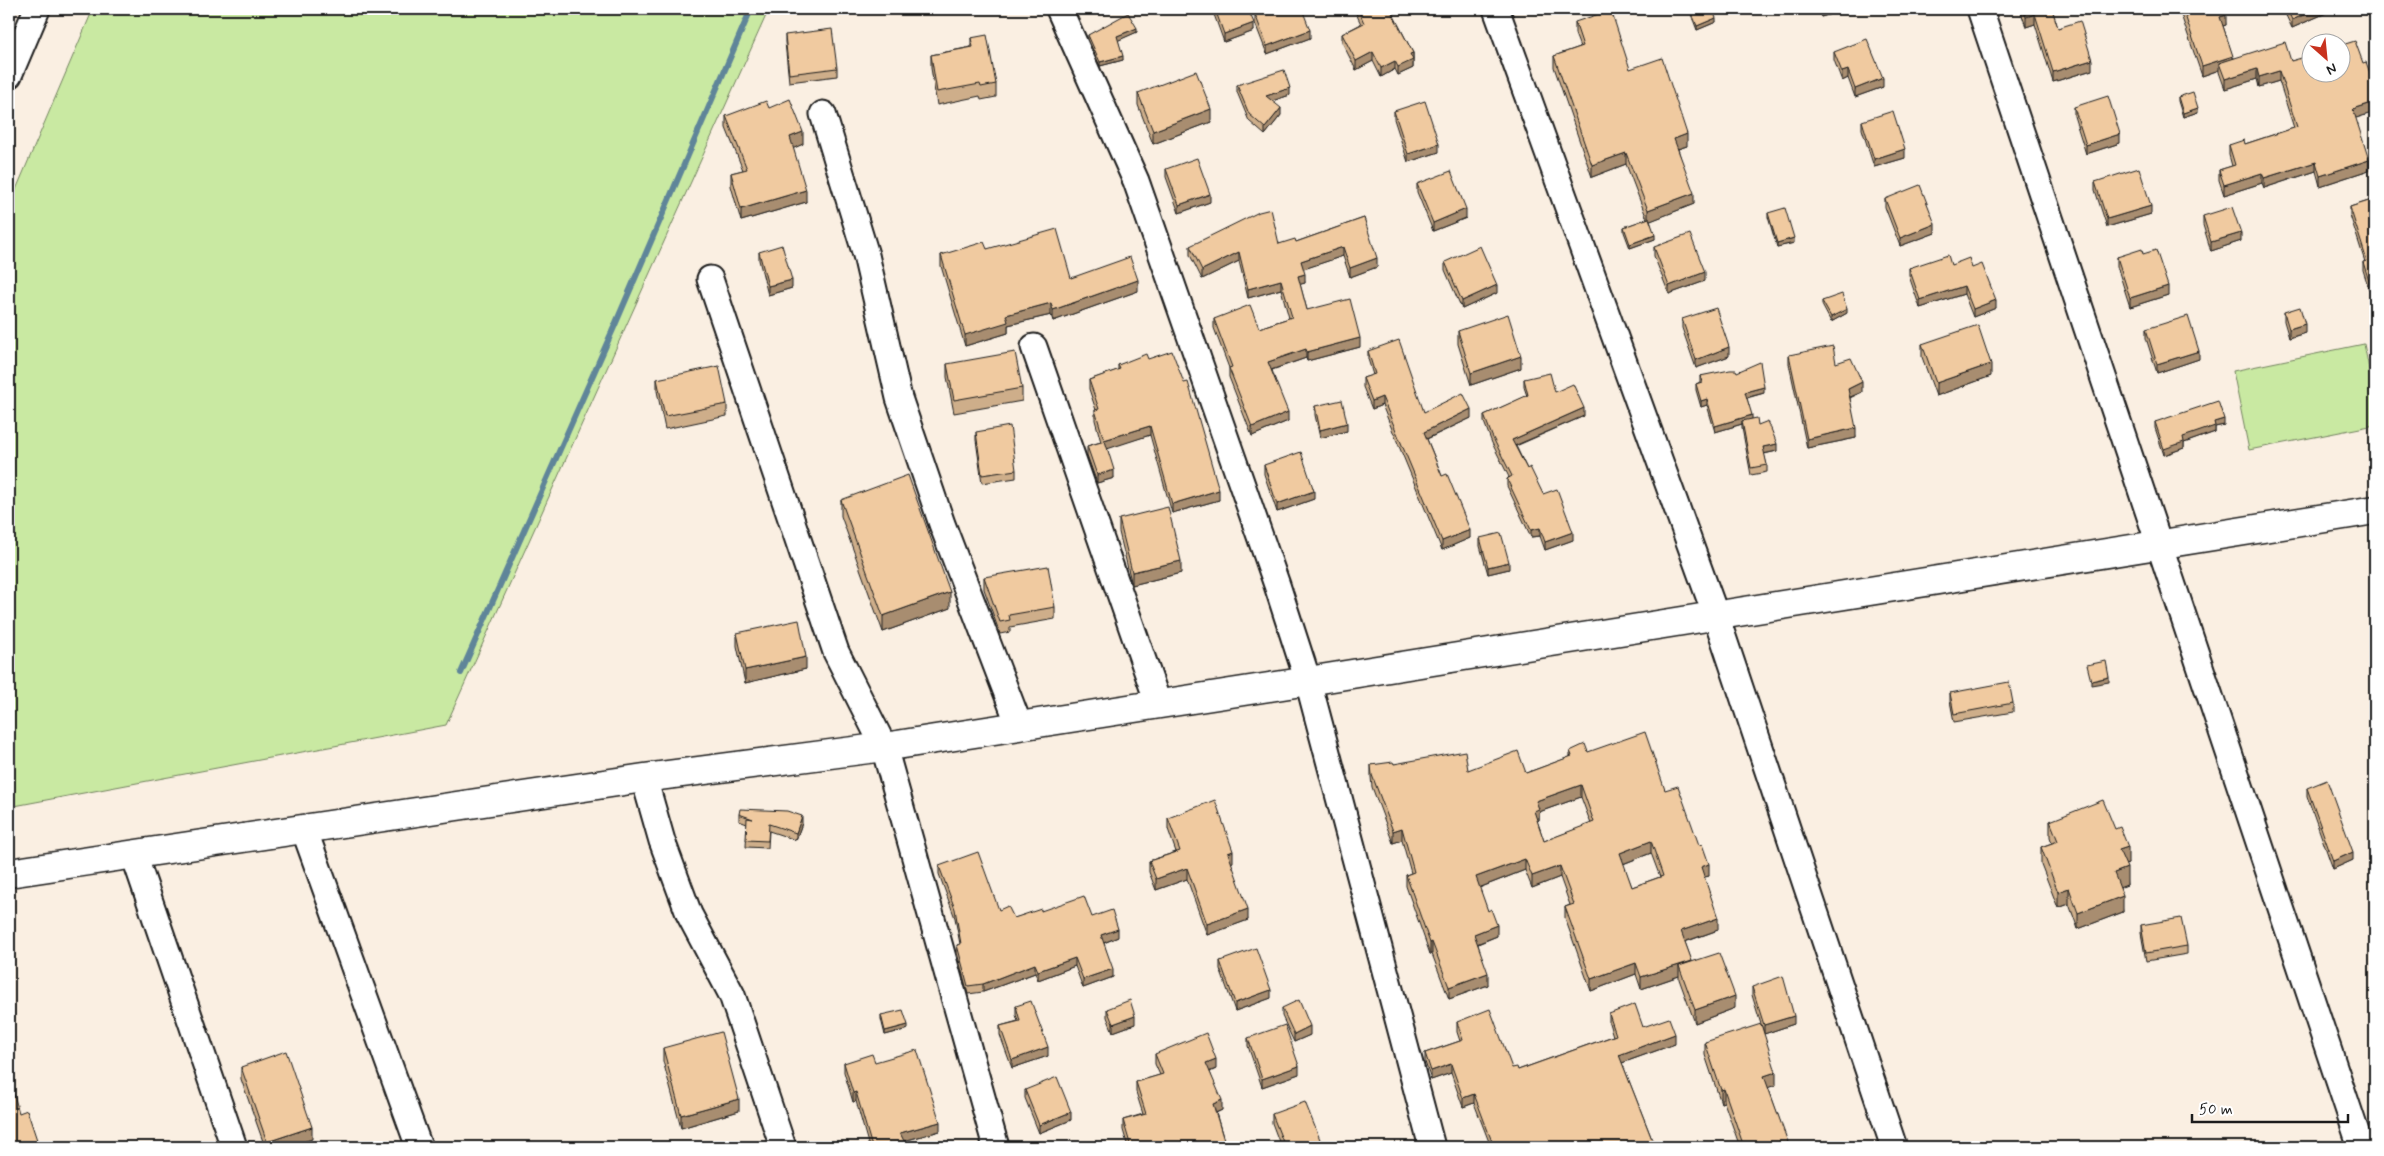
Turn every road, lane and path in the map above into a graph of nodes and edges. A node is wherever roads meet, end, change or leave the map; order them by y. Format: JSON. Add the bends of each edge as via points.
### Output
{"nodes":[{"id":1,"x":37,"y":9,"type":"edge"},
{"id":2,"x":1060,"y":9,"type":"edge"},
{"id":3,"x":1496,"y":9,"type":"edge"},
{"id":4,"x":1980,"y":9,"type":"edge"},
{"id":5,"x":9,"y":75,"type":"edge"},
{"id":6,"x":823,"y":114,"type":"dead end"},
{"id":7,"x":710,"y":279,"type":"dead end"},
{"id":8,"x":1034,"y":347,"type":"dead end"},
{"id":9,"x":2375,"y":510,"type":"edge"},
{"id":10,"x":2161,"y":544,"type":"junction"},
{"id":11,"x":1716,"y":616,"type":"junction"},
{"id":12,"x":1308,"y":681,"type":"junction"},
{"id":13,"x":1158,"y":703,"type":"junction"},
{"id":14,"x":1018,"y":725,"type":"junction"},
{"id":15,"x":884,"y":747,"type":"junction"},
{"id":16,"x":644,"y":778,"type":"junction"},
{"id":17,"x":304,"y":829,"type":"junction"},
{"id":18,"x":134,"y":855,"type":"junction"},
{"id":19,"x":9,"y":873,"type":"edge"},
{"id":20,"x":234,"y":1147,"type":"edge"},
{"id":21,"x":419,"y":1147,"type":"edge"},
{"id":22,"x":783,"y":1147,"type":"edge"},
{"id":23,"x":996,"y":1147,"type":"edge"},
{"id":24,"x":1432,"y":1147,"type":"edge"},
{"id":25,"x":1894,"y":1147,"type":"edge"},
{"id":26,"x":2361,"y":1147,"type":"edge"}],
"edges":[{"from":1,"to":5,"type":"street"},
{"from":2,"to":12,"type":"street","via":[[1136,181],[1278,585]]},
{"from":3,"to":11,"type":"street"},
{"from":4,"to":10,"type":"street"},
{"from":6,"to":14,"type":"street","via":[[866,255],[899,398],[942,524]]},
{"from":7,"to":15,"type":"street","via":[[836,652]]},
{"from":8,"to":13,"type":"street"},
{"from":9,"to":10,"type":"street"},
{"from":10,"to":11,"type":"street"},
{"from":10,"to":26,"type":"street"},
{"from":11,"to":12,"type":"street"},
{"from":11,"to":25,"type":"street"},
{"from":12,"to":13,"type":"street"},
{"from":12,"to":24,"type":"street"},
{"from":13,"to":14,"type":"street"},
{"from":14,"to":15,"type":"street"},
{"from":15,"to":16,"type":"street"},
{"from":15,"to":23,"type":"street"},
{"from":16,"to":17,"type":"street"},
{"from":16,"to":22,"type":"street","via":[[662,841],[689,914],[732,995]]},
{"from":17,"to":18,"type":"street"},
{"from":17,"to":21,"type":"street"},
{"from":18,"to":19,"type":"street"},
{"from":18,"to":20,"type":"street"}]}
